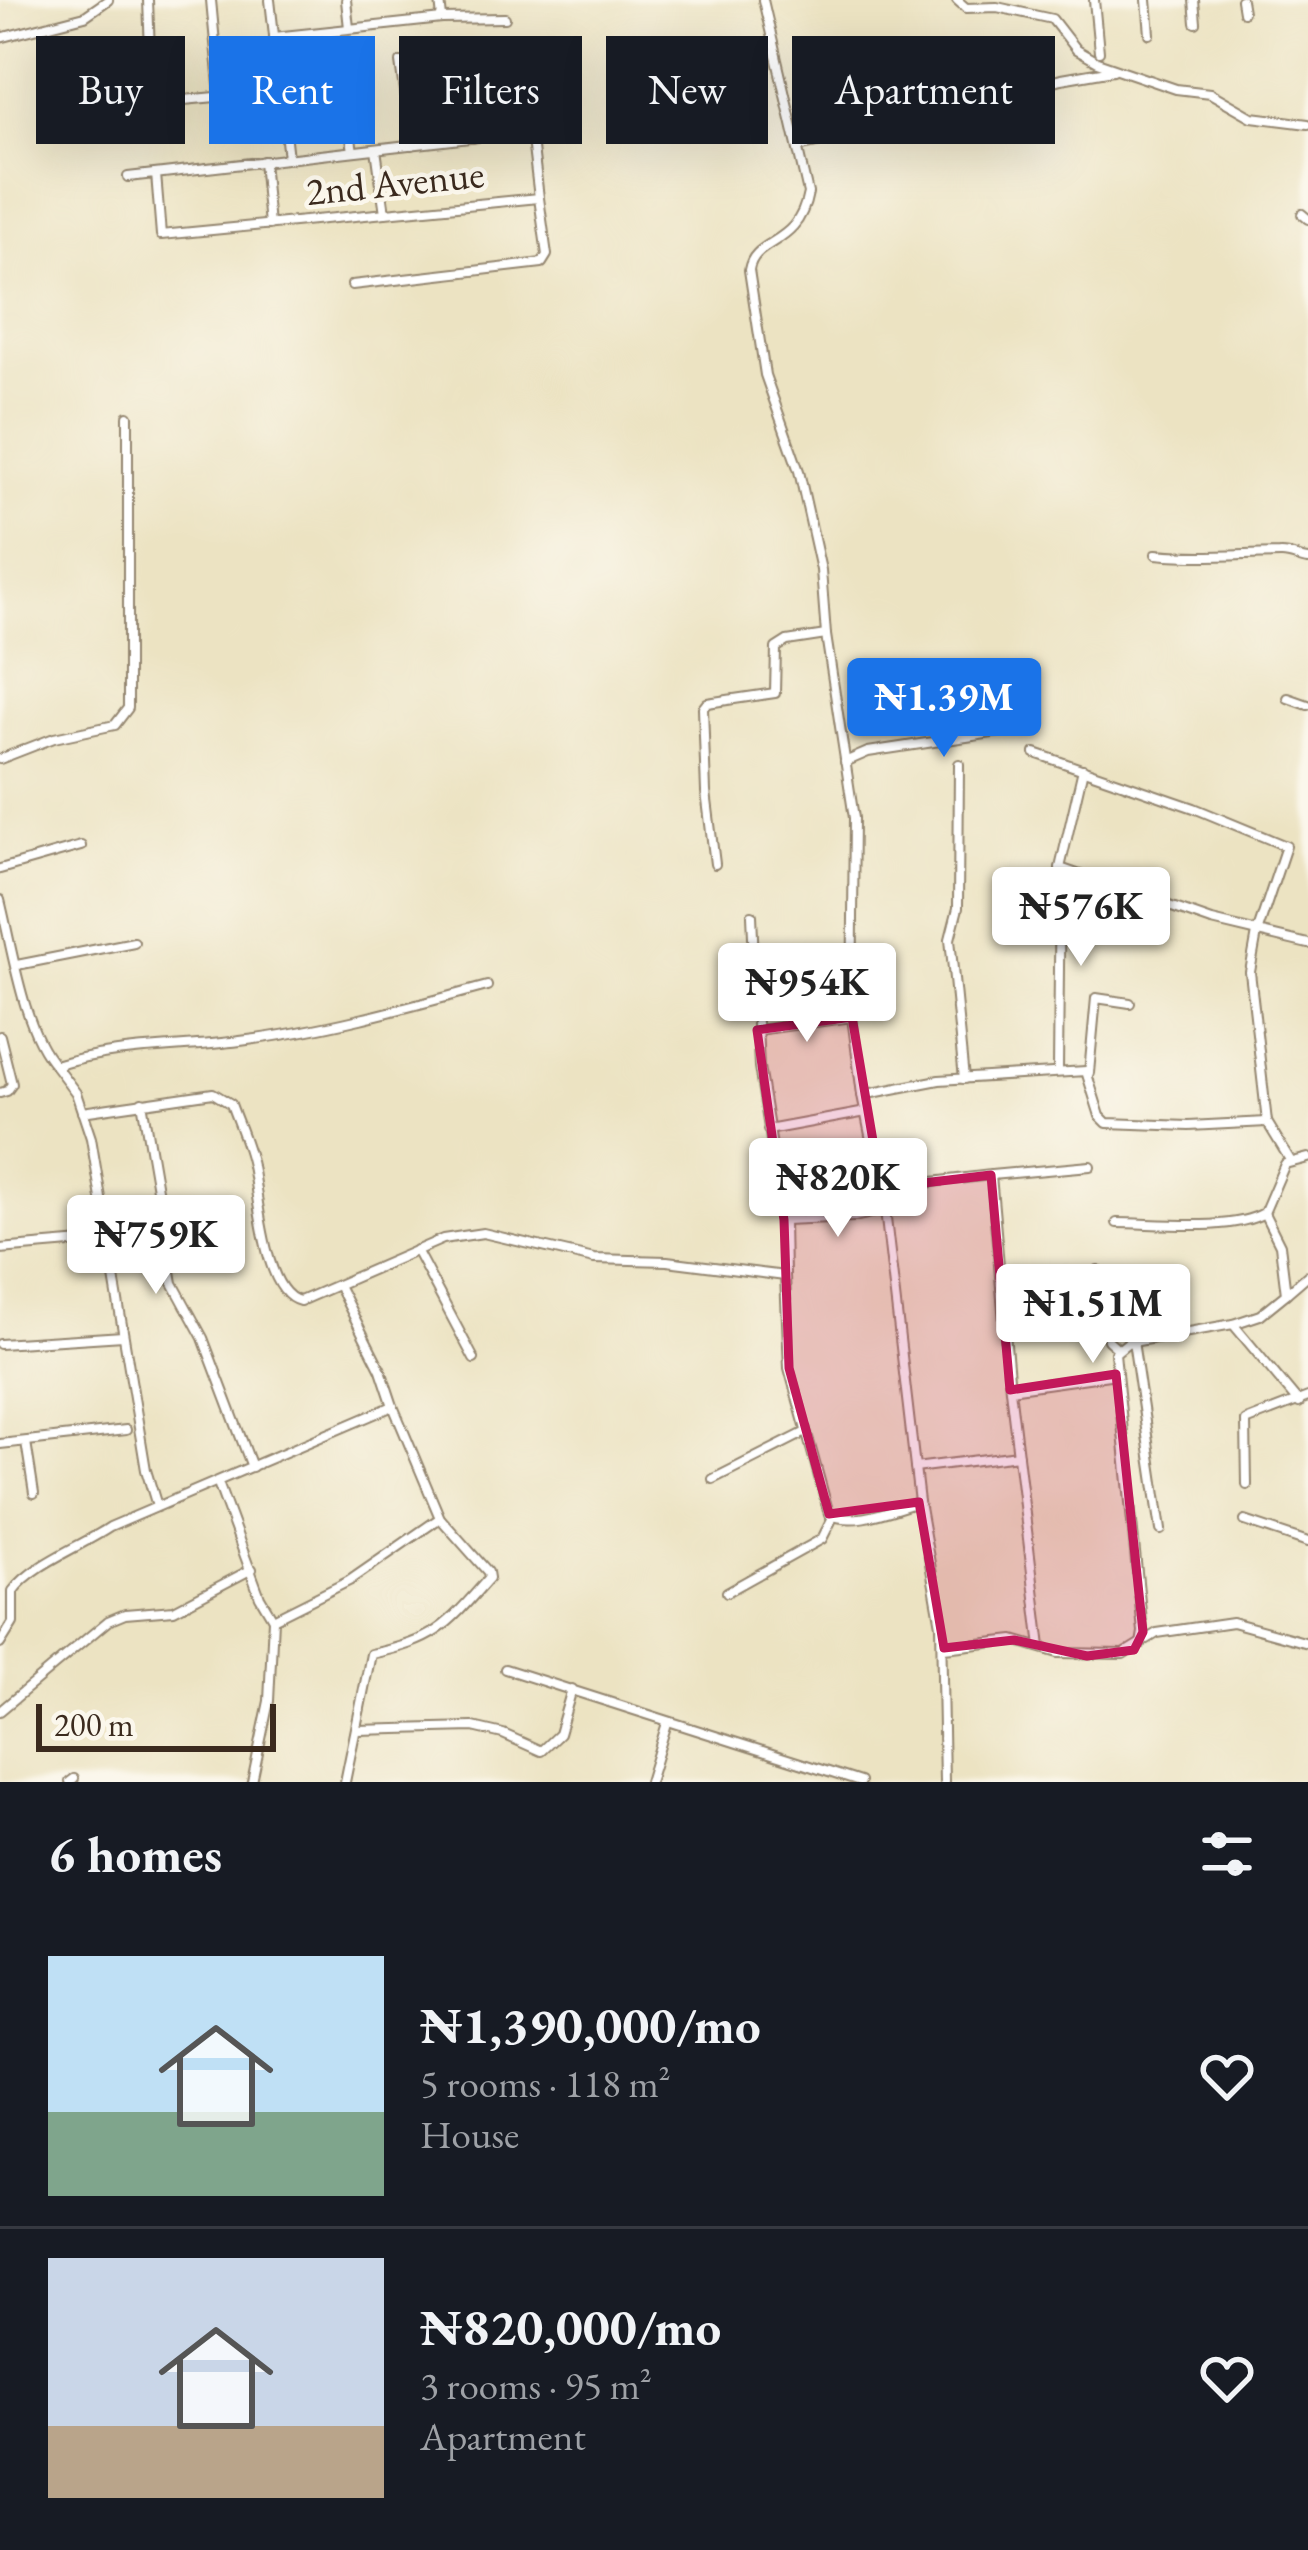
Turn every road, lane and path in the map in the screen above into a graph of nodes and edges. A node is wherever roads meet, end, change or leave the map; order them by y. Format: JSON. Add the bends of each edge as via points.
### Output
{"nodes":[{"id":1,"x":148,"y":0,"type":"edge"},
{"id":2,"x":211,"y":0,"type":"edge"},
{"id":3,"x":270,"y":0,"type":"edge"},
{"id":4,"x":346,"y":0,"type":"edge"},
{"id":5,"x":440,"y":0,"type":"edge"},
{"id":6,"x":763,"y":0,"type":"edge"},
{"id":7,"x":957,"y":0,"type":"edge"},
{"id":8,"x":1094,"y":0,"type":"edge"},
{"id":9,"x":1147,"y":0,"type":"edge"},
{"id":10,"x":1194,"y":0,"type":"edge"},
{"id":11,"x":1241,"y":0,"type":"edge"},
{"id":12,"x":108,"y":1,"type":"edge"},
{"id":13,"x":1243,"y":12,"type":"dead end"},
{"id":14,"x":505,"y":17,"type":"dead end"},
{"id":15,"x":442,"y":19,"type":"junction"},
{"id":16,"x":1196,"y":23,"type":"dead end"},
{"id":17,"x":349,"y":29,"type":"junction"},
{"id":18,"x":1150,"y":34,"type":"dead end"},
{"id":19,"x":149,"y":36,"type":"edge"},
{"id":20,"x":214,"y":36,"type":"edge"},
{"id":21,"x":274,"y":36,"type":"edge"},
{"id":22,"x":283,"y":36,"type":"edge"},
{"id":23,"x":0,"y":38,"type":"edge"},
{"id":24,"x":1099,"y":52,"type":"dead end"},
{"id":25,"x":1121,"y":68,"type":"junction"},
{"id":26,"x":1308,"y":124,"type":"edge"},
{"id":27,"x":286,"y":144,"type":"edge"},
{"id":28,"x":351,"y":144,"type":"edge"},
{"id":29,"x":421,"y":144,"type":"edge"},
{"id":30,"x":533,"y":144,"type":"edge"},
{"id":31,"x":412,"y":145,"type":"joint"},
{"id":32,"x":798,"y":147,"type":"junction"},
{"id":33,"x":376,"y":149,"type":"junction"},
{"id":34,"x":352,"y":152,"type":"junction"},
{"id":35,"x":288,"y":158,"type":"junction"},
{"id":36,"x":263,"y":161,"type":"junction"},
{"id":37,"x":156,"y":174,"type":"junction"},
{"id":38,"x":128,"y":177,"type":"dead end"},
{"id":39,"x":539,"y":198,"type":"junction"},
{"id":40,"x":385,"y":213,"type":"junction"},
{"id":41,"x":269,"y":225,"type":"junction"},
{"id":42,"x":352,"y":285,"type":"dead end"},
{"id":43,"x":128,"y":416,"type":"dead end"},
{"id":44,"x":1156,"y":554,"type":"dead end"},
{"id":45,"x":1308,"y":560,"type":"edge"},
{"id":46,"x":826,"y":635,"type":"junction"},
{"id":47,"x":1288,"y":698,"type":"dead end"},
{"id":48,"x":1308,"y":705,"type":"edge"},
{"id":49,"x":1032,"y":727,"type":"dead end"},
{"id":50,"x":1035,"y":754,"type":"dead end"},
{"id":51,"x":0,"y":759,"type":"edge"},
{"id":52,"x":845,"y":762,"type":"junction"},
{"id":53,"x":959,"y":764,"type":"dead end"},
{"id":54,"x":1083,"y":769,"type":"junction"},
{"id":55,"x":81,"y":846,"type":"dead end"},
{"id":56,"x":715,"y":864,"type":"dead end"},
{"id":57,"x":1060,"y":868,"type":"junction"},
{"id":58,"x":0,"y":869,"type":"edge"},
{"id":59,"x":0,"y":900,"type":"edge"},
{"id":60,"x":752,"y":915,"type":"dead end"},
{"id":61,"x":1257,"y":933,"type":"junction"},
{"id":62,"x":134,"y":942,"type":"dead end"},
{"id":63,"x":1308,"y":944,"type":"edge"},
{"id":64,"x":17,"y":965,"type":"junction"},
{"id":65,"x":487,"y":986,"type":"dead end"},
{"id":66,"x":1130,"y":1003,"type":"dead end"},
{"id":67,"x":852,"y":1017,"type":"junction"},
{"id":68,"x":757,"y":1030,"type":"junction"},
{"id":69,"x":0,"y":1036,"type":"edge"},
{"id":70,"x":55,"y":1065,"type":"junction"},
{"id":71,"x":1058,"y":1070,"type":"junction"},
{"id":72,"x":1089,"y":1072,"type":"junction"},
{"id":73,"x":964,"y":1079,"type":"junction"},
{"id":74,"x":0,"y":1093,"type":"edge"},
{"id":75,"x":862,"y":1095,"type":"junction"},
{"id":76,"x":142,"y":1102,"type":"junction"},
{"id":77,"x":82,"y":1112,"type":"junction"},
{"id":78,"x":866,"y":1112,"type":"junction"},
{"id":79,"x":1267,"y":1122,"type":"junction"},
{"id":80,"x":768,"y":1130,"type":"junction"},
{"id":81,"x":1308,"y":1158,"type":"edge"},
{"id":82,"x":1290,"y":1160,"type":"junction"},
{"id":83,"x":1090,"y":1166,"type":"dead end"},
{"id":84,"x":991,"y":1175,"type":"junction"},
{"id":85,"x":882,"y":1187,"type":"junction"},
{"id":86,"x":885,"y":1210,"type":"junction"},
{"id":87,"x":1264,"y":1213,"type":"junction"},
{"id":88,"x":784,"y":1220,"type":"junction"},
{"id":89,"x":1117,"y":1223,"type":"dead end"},
{"id":90,"x":106,"y":1240,"type":"junction"},
{"id":91,"x":0,"y":1249,"type":"edge"},
{"id":92,"x":416,"y":1250,"type":"junction"},
{"id":93,"x":1098,"y":1270,"type":"dead end"},
{"id":94,"x":1308,"y":1275,"type":"edge"},
{"id":95,"x":785,"y":1276,"type":"junction"},
{"id":96,"x":338,"y":1285,"type":"junction"},
{"id":97,"x":1286,"y":1294,"type":"junction"},
{"id":98,"x":1233,"y":1324,"type":"junction"},
{"id":99,"x":123,"y":1336,"type":"junction"},
{"id":100,"x":1132,"y":1341,"type":"junction"},
{"id":101,"x":0,"y":1344,"type":"edge"},
{"id":102,"x":1117,"y":1348,"type":"junction"},
{"id":103,"x":474,"y":1359,"type":"dead end"},
{"id":104,"x":1116,"y":1374,"type":"junction"},
{"id":105,"x":1010,"y":1389,"type":"junction"},
{"id":106,"x":1304,"y":1400,"type":"edge"},
{"id":107,"x":393,"y":1406,"type":"junction"},
{"id":108,"x":126,"y":1430,"type":"dead end"},
{"id":109,"x":804,"y":1433,"type":"junction"},
{"id":110,"x":26,"y":1442,"type":"junction"},
{"id":111,"x":0,"y":1444,"type":"edge"},
{"id":112,"x":1018,"y":1455,"type":"junction"},
{"id":113,"x":252,"y":1467,"type":"junction"},
{"id":114,"x":915,"y":1468,"type":"junction"},
{"id":115,"x":713,"y":1479,"type":"dead end"},
{"id":116,"x":218,"y":1483,"type":"junction"},
{"id":117,"x":1247,"y":1485,"type":"dead end"},
{"id":118,"x":34,"y":1493,"type":"dead end"},
{"id":119,"x":919,"y":1502,"type":"junction"},
{"id":120,"x":157,"y":1506,"type":"junction"},
{"id":121,"x":833,"y":1517,"type":"junction"},
{"id":122,"x":440,"y":1518,"type":"junction"},
{"id":123,"x":1245,"y":1521,"type":"dead end"},
{"id":124,"x":1161,"y":1531,"type":"dead end"},
{"id":125,"x":1308,"y":1542,"type":"edge"},
{"id":126,"x":252,"y":1569,"type":"junction"},
{"id":127,"x":727,"y":1592,"type":"dead end"},
{"id":128,"x":273,"y":1619,"type":"junction"},
{"id":129,"x":1148,"y":1634,"type":"junction"},
{"id":130,"x":1308,"y":1643,"type":"edge"},
{"id":131,"x":0,"y":1644,"type":"edge"},
{"id":132,"x":1041,"y":1647,"type":"junction"},
{"id":133,"x":944,"y":1648,"type":"junction"},
{"id":134,"x":505,"y":1669,"type":"dead end"},
{"id":135,"x":572,"y":1689,"type":"junction"},
{"id":136,"x":0,"y":1711,"type":"edge"},
{"id":137,"x":667,"y":1724,"type":"junction"},
{"id":138,"x":357,"y":1730,"type":"junction"},
{"id":139,"x":252,"y":1782,"type":"edge"},
{"id":140,"x":345,"y":1782,"type":"edge"},
{"id":141,"x":649,"y":1782,"type":"edge"},
{"id":142,"x":860,"y":1782,"type":"edge"},
{"id":143,"x":944,"y":1782,"type":"edge"}],
"edges":[{"from":1,"to":19,"type":"street"},
{"from":2,"to":20,"type":"street"},
{"from":3,"to":21,"type":"street"},
{"from":4,"to":17,"type":"street"},
{"from":5,"to":15,"type":"street"},
{"from":6,"to":32,"type":"street"},
{"from":7,"to":25,"type":"street","via":[[966,8],[1052,19],[1076,50]]},
{"from":8,"to":24,"type":"street"},
{"from":9,"to":18,"type":"street"},
{"from":10,"to":16,"type":"street"},
{"from":11,"to":13,"type":"street"},
{"from":12,"to":23,"type":"street","via":[[85,16]]},
{"from":14,"to":15,"type":"street"},
{"from":15,"to":17,"type":"street"},
{"from":17,"to":22,"type":"street"},
{"from":25,"to":26,"type":"street","via":[[1210,93],[1252,117]]},
{"from":25,"to":32,"type":"street"},
{"from":27,"to":35,"type":"street"},
{"from":28,"to":34,"type":"street"},
{"from":29,"to":31,"type":"street","name":"2nd Avenue"},
{"from":30,"to":39,"type":"street","name":"2nd Avenue"},
{"from":31,"to":33,"type":"street","name":"2nd Avenue"},
{"from":32,"to":46,"type":"street","via":[[808,193],[800,221],[760,249],[749,270],[765,375],[814,535]]},
{"from":33,"to":34,"type":"street","name":"2nd Avenue"},
{"from":33,"to":40,"type":"street"},
{"from":34,"to":35,"type":"street","name":"2nd Avenue"},
{"from":35,"to":36,"type":"street","name":"2nd Avenue"},
{"from":36,"to":37,"type":"street","name":"2nd Avenue"},
{"from":36,"to":41,"type":"street"},
{"from":37,"to":38,"type":"street","name":"2nd Avenue"},
{"from":37,"to":41,"type":"street","name":"2nd Avenue","via":[[161,235]]},
{"from":39,"to":40,"type":"street","name":"2nd Avenue"},
{"from":39,"to":42,"type":"street","via":[[542,263]]},
{"from":40,"to":41,"type":"street","name":"2nd Avenue"},
{"from":43,"to":51,"type":"street","via":[[128,708],[115,725]]},
{"from":44,"to":45,"type":"street","via":[[1286,553]]},
{"from":46,"to":52,"type":"street"},
{"from":46,"to":56,"type":"street","via":[[776,648],[775,693],[703,708]]},
{"from":47,"to":48,"type":"street"},
{"from":49,"to":52,"type":"street"},
{"from":50,"to":54,"type":"street"},
{"from":52,"to":67,"type":"street","via":[[854,818]]},
{"from":53,"to":73,"type":"street","via":[[958,908],[950,938]]},
{"from":54,"to":57,"type":"street"},
{"from":54,"to":61,"type":"street","via":[[1286,846]]},
{"from":55,"to":58,"type":"street"},
{"from":57,"to":61,"type":"street"},
{"from":57,"to":71,"type":"street"},
{"from":59,"to":64,"type":"street"},
{"from":60,"to":68,"type":"street"},
{"from":61,"to":63,"type":"street"},
{"from":61,"to":79,"type":"street","via":[[1250,972]]},
{"from":62,"to":64,"type":"street"},
{"from":64,"to":70,"type":"street","via":[[39,1042]]},
{"from":65,"to":70,"type":"street","via":[[268,1036]]},
{"from":66,"to":72,"type":"street","via":[[1096,998]]},
{"from":67,"to":68,"type":"street"},
{"from":67,"to":75,"type":"street"},
{"from":68,"to":80,"type":"street"},
{"from":69,"to":74,"type":"street","via":[[12,1084]]},
{"from":70,"to":77,"type":"street"},
{"from":71,"to":72,"type":"street"},
{"from":71,"to":73,"type":"street"},
{"from":72,"to":79,"type":"street","via":[[1107,1123]]},
{"from":73,"to":75,"type":"street"},
{"from":75,"to":78,"type":"street"},
{"from":76,"to":77,"type":"street"},
{"from":76,"to":96,"type":"street","via":[[225,1097],[252,1161],[282,1292],[300,1301]]},
{"from":76,"to":113,"type":"street","via":[[172,1282]]},
{"from":77,"to":90,"type":"street"},
{"from":78,"to":80,"type":"street"},
{"from":78,"to":85,"type":"street"},
{"from":79,"to":82,"type":"street"},
{"from":80,"to":88,"type":"street"},
{"from":81,"to":82,"type":"street"},
{"from":82,"to":87,"type":"street"},
{"from":83,"to":84,"type":"street"},
{"from":84,"to":85,"type":"street"},
{"from":84,"to":105,"type":"street"},
{"from":85,"to":86,"type":"street"},
{"from":86,"to":88,"type":"street"},
{"from":86,"to":114,"type":"street"},
{"from":87,"to":89,"type":"street","via":[[1239,1222]]},
{"from":87,"to":97,"type":"street","via":[[1280,1245]]},
{"from":88,"to":95,"type":"street"},
{"from":90,"to":91,"type":"street"},
{"from":90,"to":99,"type":"street"},
{"from":92,"to":95,"type":"street","via":[[483,1233],[594,1259]]},
{"from":92,"to":96,"type":"street"},
{"from":92,"to":103,"type":"street"},
{"from":93,"to":102,"type":"street","via":[[1108,1340]]},
{"from":94,"to":97,"type":"street"},
{"from":95,"to":109,"type":"street","via":[[790,1368]]},
{"from":96,"to":107,"type":"street"},
{"from":97,"to":98,"type":"street"},
{"from":98,"to":100,"type":"street"},
{"from":98,"to":106,"type":"street"},
{"from":99,"to":101,"type":"street"},
{"from":99,"to":120,"type":"street"},
{"from":100,"to":102,"type":"street"},
{"from":100,"to":124,"type":"street"},
{"from":102,"to":104,"type":"street"},
{"from":104,"to":105,"type":"street"},
{"from":104,"to":129,"type":"street"},
{"from":105,"to":112,"type":"street"},
{"from":106,"to":117,"type":"street","via":[[1246,1421]]},
{"from":107,"to":113,"type":"street"},
{"from":107,"to":122,"type":"street"},
{"from":108,"to":110,"type":"street"},
{"from":109,"to":115,"type":"street"},
{"from":109,"to":121,"type":"street"},
{"from":110,"to":111,"type":"street"},
{"from":110,"to":118,"type":"street"},
{"from":112,"to":114,"type":"street"},
{"from":112,"to":132,"type":"street"},
{"from":113,"to":116,"type":"street"},
{"from":114,"to":119,"type":"street"},
{"from":116,"to":120,"type":"street"},
{"from":116,"to":126,"type":"street"},
{"from":119,"to":121,"type":"street"},
{"from":119,"to":133,"type":"street"},
{"from":120,"to":131,"type":"street","via":[[32,1570],[13,1592],[13,1623]]},
{"from":121,"to":127,"type":"street","via":[[822,1538]]},
{"from":122,"to":128,"type":"street","via":[[349,1581]]},
{"from":122,"to":138,"type":"street","via":[[489,1578],[439,1633],[371,1654]]},
{"from":123,"to":125,"type":"street"},
{"from":126,"to":128,"type":"street"},
{"from":126,"to":136,"type":"street","via":[[174,1610],[108,1622]]},
{"from":128,"to":139,"type":"street","via":[[269,1701]]},
{"from":129,"to":130,"type":"street","via":[[1232,1622]]},
{"from":129,"to":132,"type":"street","via":[[1128,1652],[1088,1656]]},
{"from":132,"to":133,"type":"street","via":[[1015,1640]]},
{"from":133,"to":143,"type":"street"},
{"from":134,"to":135,"type":"street"},
{"from":135,"to":137,"type":"street"},
{"from":135,"to":138,"type":"street","via":[[559,1733],[541,1751],[473,1727]]},
{"from":137,"to":141,"type":"street"},
{"from":137,"to":142,"type":"street"},
{"from":138,"to":140,"type":"street"}]}
